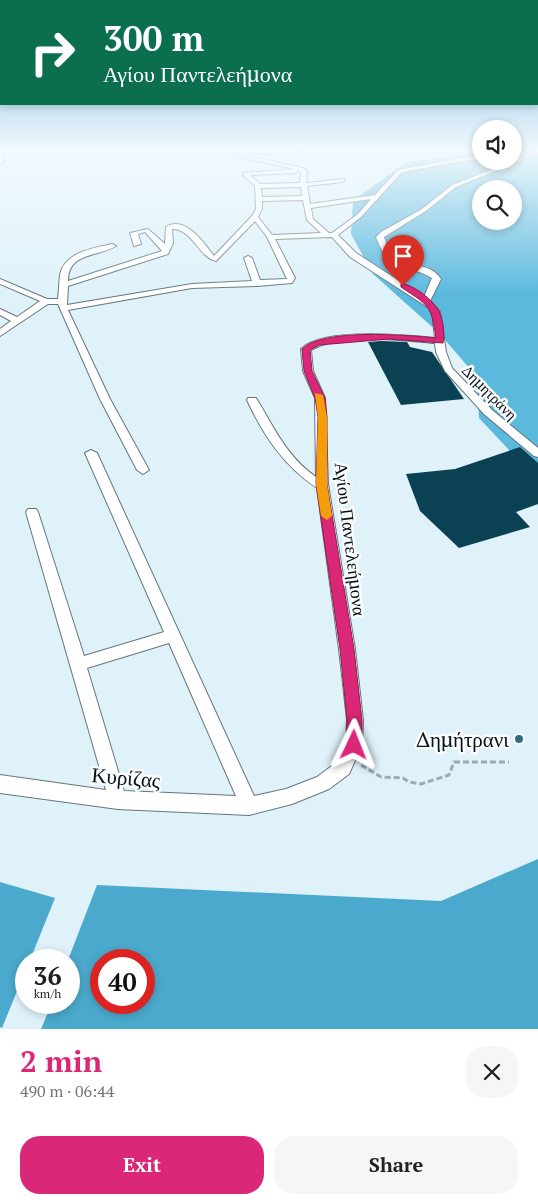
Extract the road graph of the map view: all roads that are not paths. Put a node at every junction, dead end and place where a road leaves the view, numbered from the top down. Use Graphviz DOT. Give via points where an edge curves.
graph roads {
  1 [pos="306,198"];
  2 [pos="367,198"];
  3 [pos="374,198"];
  4 [pos="439,198"];
  5 [pos="259,199"];
  6 [pos="308,206"];
  7 [pos="255,217"];
  8 [pos="331,235"];
  9 [pos="270,237"];
  10 [pos="137,244"];
  11 [pos="112,246"];
  12 [pos="167,250"];
  13 [pos="248,258"];
  14 [pos="0,281"];
  15 [pos="257,284"];
  16 [pos="64,285"];
  17 [pos="46,301"];
  18 [pos="426,301"];
  19 [pos="63,305"];
  20 [pos="0,312"];
  21 [pos="17,321"];
  22 [pos="0,334"];
  23 [pos="440,341"];
  24 [pos="252,400"];
  25 [pos="91,454"];
  26 [pos="538,454"];
  27 [pos="143,470"];
  28 [pos="322,486"];
  29 [pos="32,512"];
  30 [pos="172,636"];
  31 [pos="78,664"];
  32 [pos="0,784"];
  33 [pos="118,800"];
  34 [pos="249,806"];
  1 -- 5 [label="street"];
  1 -- 6 [label="street"];
  2 -- 6 [label="street"];
  3 -- 8 [label="street" via="360,215"];
  4 -- 18 [label="street" via="380,237 394,261 435,276 437,279"];
  5 -- 7 [label="street"];
  6 -- 8 [label="street" via="312,224"];
  7 -- 9 [label="street"];
  7 -- 12 [label="street" via="218,258 212,258 195,237 175,226 169,227"];
  8 -- 9 [label="street"];
  8 -- 18 [label="street" via="357,259"];
  9 -- 15 [label="street" via="291,278 284,282"];
  10 -- 12 [label="street" via="134,232 146,230"];
  11 -- 16 [label="street" via="71,261 65,268"];
  12 -- 16 [label="street"];
  13 -- 15 [label="street"];
  14 -- 17 [label="street"];
  15 -- 19 [label="street" via="192,286"];
  16 -- 19 [label="street"];
  17 -- 19 [label="street"];
  17 -- 21 [label="street"];
  18 -- 23 [label="street, Δημητράνη" via="436,312"];
  19 -- 27 [label="street" via="105,399"];
  20 -- 21 [label="street"];
  21 -- 22 [label="street"];
  23 -- 26 [label="street, Δημητράνη" via="444,361 454,377 502,425"];
  23 -- 28 [label="street, Αγίου Παντελεήμονα" via="389,336 317,342 306,349 308,371 320,398"];
  24 -- 28 [label="street" via="263,424 288,461"];
  25 -- 30 [label="street"];
  28 -- 34 [label="street, Αγίου Παντελεήμονα" via="347,649 355,720 354,745 343,768 323,783 286,798"];
  29 -- 31 [label="street"];
  30 -- 31 [label="street"];
  30 -- 34 [label="street"];
  31 -- 33 [label="street"];
  32 -- 33 [label="street, Κυρίζας"];
  33 -- 34 [label="street, Κυρίζας"];
}
